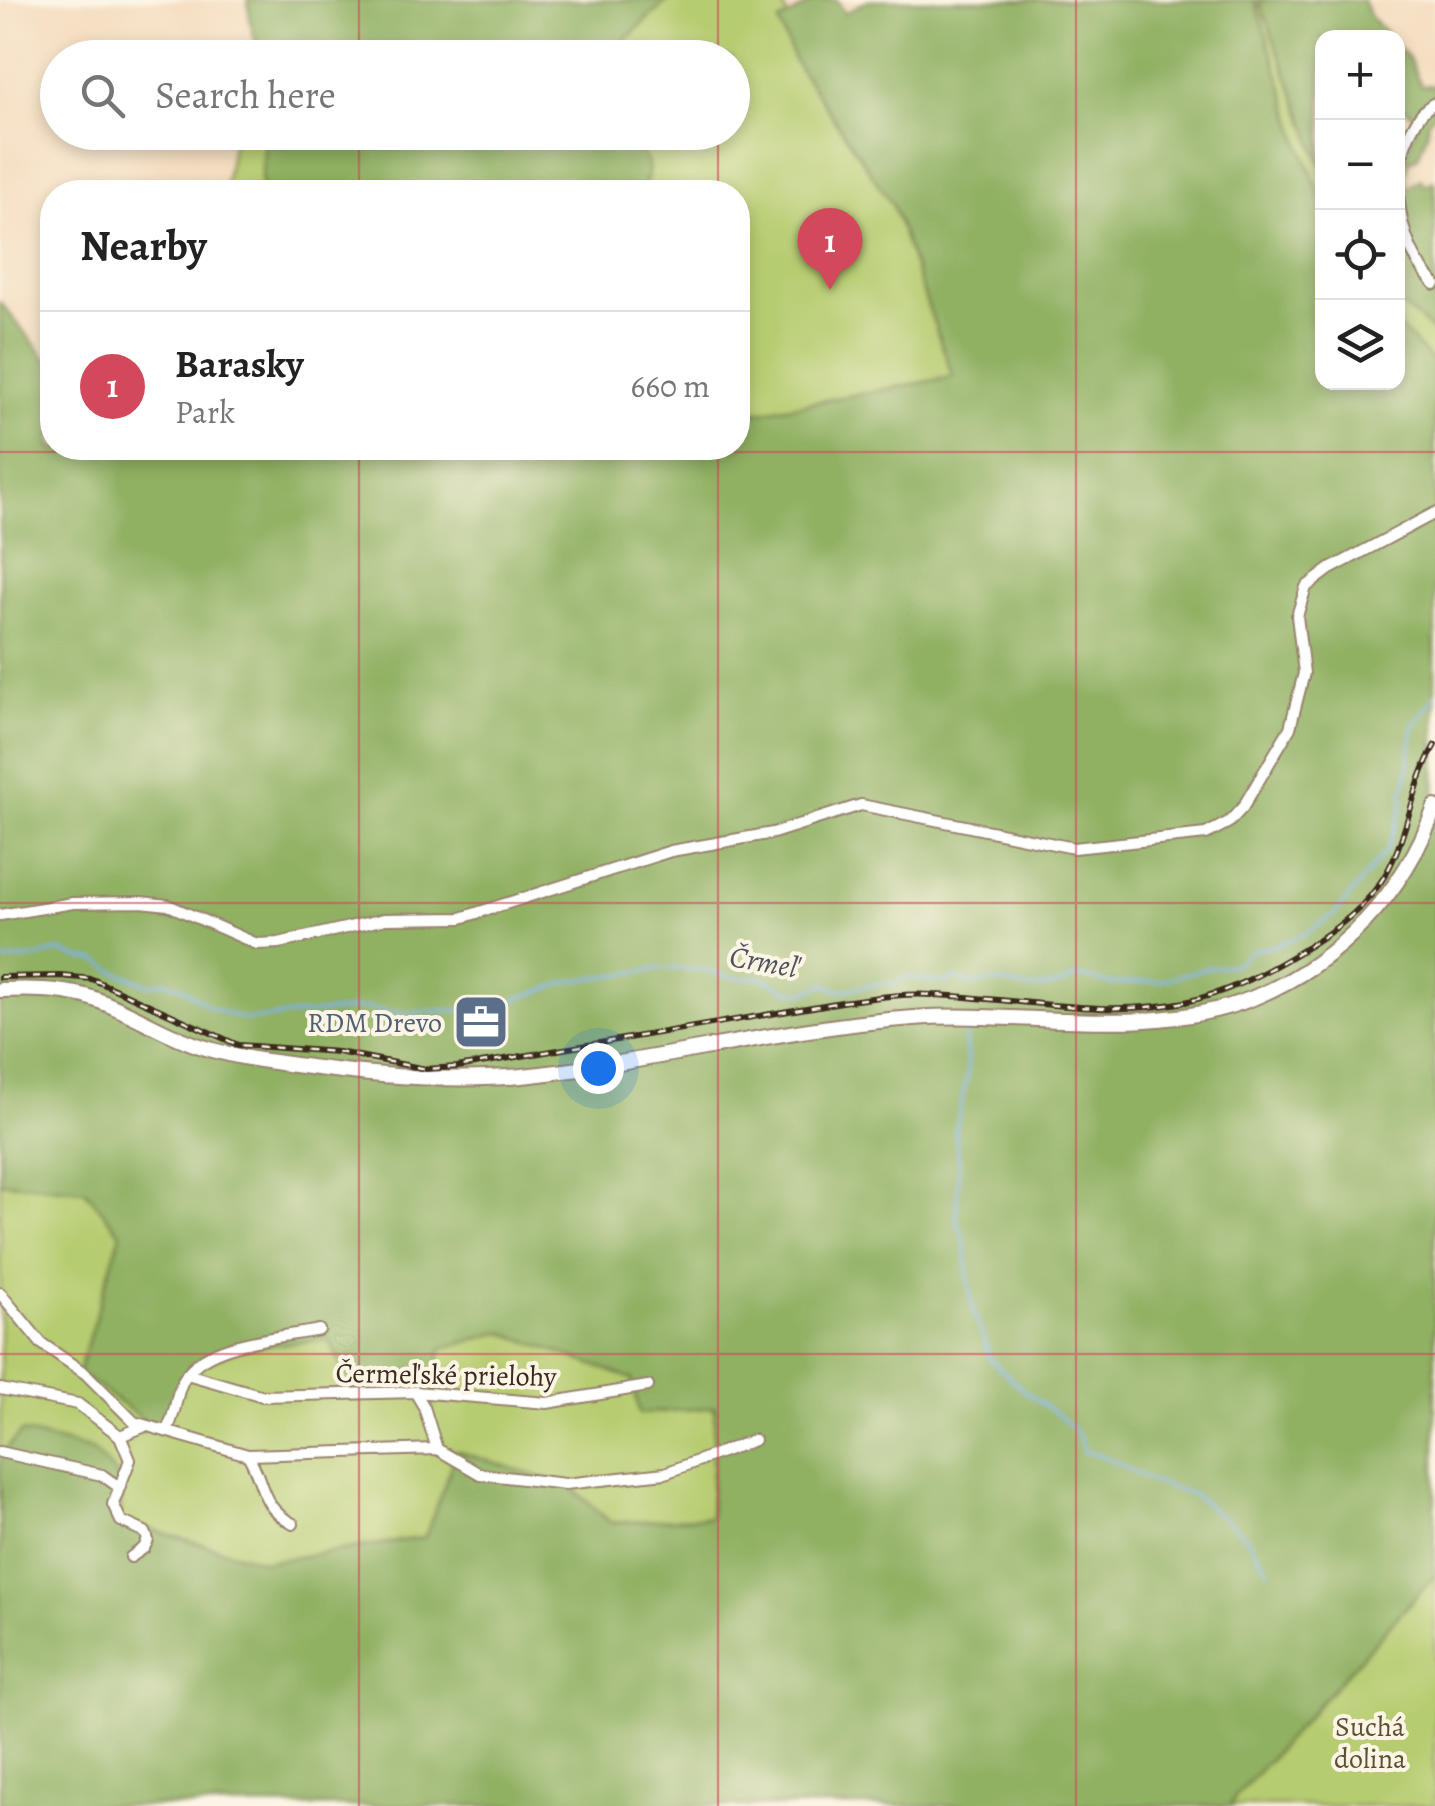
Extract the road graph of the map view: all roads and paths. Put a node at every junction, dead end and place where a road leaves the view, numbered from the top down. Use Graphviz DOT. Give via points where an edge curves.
graph roads {
  1 [pos="1435,103"];
  2 [pos="1435,284"];
  3 [pos="1435,512"];
  4 [pos="1435,808"];
  5 [pos="0,915"];
  6 [pos="0,990"];
  7 [pos="0,1293"];
  8 [pos="319,1330"];
  9 [pos="187,1374"];
  10 [pos="648,1386"];
  11 [pos="0,1389"];
  12 [pos="414,1392"];
  13 [pos="143,1427"];
  14 [pos="166,1431"];
  15 [pos="120,1436"];
  16 [pos="754,1440"];
  17 [pos="437,1450"];
  18 [pos="0,1452"];
  19 [pos="248,1454"];
  20 [pos="119,1487"];
  21 [pos="293,1524"];
  22 [pos="131,1557"];
  1 -- 2 [label="street" via="1410,136 1398,183 1410,245"];
  3 -- 5 [label="street" via="1306,587 1297,616 1304,673 1290,728 1236,815 1206,834 1074,848 862,805 774,833 671,851 462,918 384,919 279,943 247,941 168,905 73,903"];
  4 -- 6 [label="main road" via="1393,888 1339,947 1251,999 1168,1018 910,1018 552,1072 453,1078 237,1056 90,998"];
  7 -- 13 [label="street" via="40,1343 86,1374"];
  8 -- 9 [label="street" via="224,1349 196,1361"];
  9 -- 12 [label="street, Čermeľské prielohy" via="263,1396"];
  9 -- 14 [label="street"];
  10 -- 12 [label="street, Čermeľské prielohy" via="547,1402"];
  11 -- 15 [label="street" via="78,1404"];
  12 -- 17 [label="street"];
  13 -- 14 [label="street"];
  13 -- 15 [label="street"];
  14 -- 19 [label="street"];
  15 -- 20 [label="street" via="130,1460"];
  16 -- 17 [label="street" via="665,1473 565,1484 480,1474"];
  17 -- 19 [label="street"];
  18 -- 20 [label="street" via="102,1475"];
  19 -- 21 [label="street" via="268,1505"];
  20 -- 22 [label="street" via="113,1504 120,1521 148,1540"];
}
